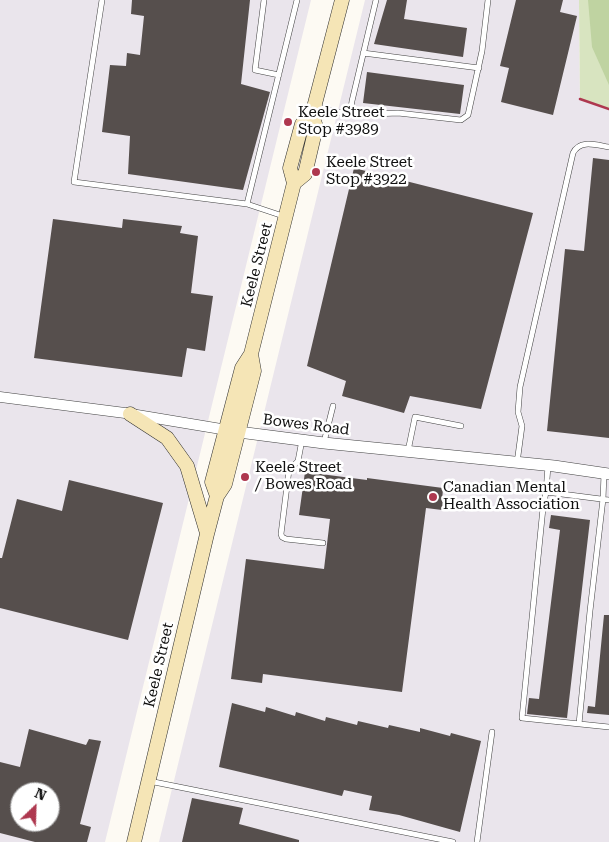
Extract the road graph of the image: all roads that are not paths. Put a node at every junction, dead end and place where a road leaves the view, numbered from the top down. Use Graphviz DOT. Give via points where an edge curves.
graph roads {
  1 [pos="102,0"];
  2 [pos="264,0"];
  3 [pos="297,0"];
  4 [pos="376,0"];
  5 [pos="488,0"];
  6 [pos="339,1"];
  7 [pos="363,53"];
  8 [pos="479,68"];
  9 [pos="279,75"];
  10 [pos="313,111"];
  11 [pos="350,114"];
  12 [pos="609,147"];
  13 [pos="247,204"];
  14 [pos="286,217"];
  15 [pos="0,397"];
  16 [pos="332,406"];
  17 [pos="130,414"];
  18 [pos="461,426"];
  19 [pos="233,431"];
  20 [pos="302,440"];
  21 [pos="324,443"];
  22 [pos="408,452"];
  23 [pos="517,463"];
  24 [pos="548,466"];
  25 [pos="607,474"];
  26 [pos="546,492"];
  27 [pos="606,499"];
  28 [pos="207,534"];
  29 [pos="324,543"];
  30 [pos="579,724"];
  31 [pos="609,727"];
  32 [pos="492,732"];
  33 [pos="149,781"];
  34 [pos="134,842"];
  35 [pos="453,842"];
  36 [pos="477,842"];
  1 -- 13 [label="lane" via="74,182"];
  2 -- 9 [label="lane" via="255,70"];
  3 -- 9 [label="lane"];
  4 -- 7 [label="lane"];
  5 -- 8 [label="lane"];
  6 -- 10 [label="main road, Keele Street"];
  7 -- 8 [label="lane"];
  7 -- 11 [label="lane"];
  8 -- 11 [label="lane" via="468,115 461,120 398,113"];
  9 -- 13 [label="lane"];
  10 -- 11 [label="lane"];
  10 -- 14 [label="main road, Keele Street" via="316,127 305,174 294,183"];
  12 -- 23 [label="lane" via="585,143 572,153 520,387 518,412 522,426"];
  13 -- 14 [label="lane"];
  14 -- 19 [label="main road, Keele Street" via="251,354 242,368"];
  15 -- 17 [label="street, Bowes Road"];
  16 -- 21 [label="lane"];
  17 -- 19 [label="street, Bowes Road"];
  17 -- 28 [label="main road" via="167,438 187,466"];
  18 -- 22 [label="lane" via="415,416"];
  19 -- 20 [label="street, Bowes Road"];
  19 -- 28 [label="main road, Keele Street" via="212,482 217,496"];
  20 -- 21 [label="street, Bowes Road"];
  20 -- 29 [label="lane" via="298,462 289,470 281,534 286,539"];
  21 -- 22 [label="street, Bowes Road"];
  22 -- 23 [label="street, Bowes Road"];
  23 -- 24 [label="street, Bowes Road"];
  24 -- 25 [label="street, Bowes Road"];
  24 -- 26 [label="lane"];
  25 -- 27 [label="lane"];
  26 -- 27 [label="lane"];
  26 -- 30 [label="lane" via="522,718"];
  27 -- 30 [label="lane" via="590,611"];
  28 -- 33 [label="main road, Keele Street"];
  30 -- 31 [label="lane"];
  32 -- 36 [label="lane"];
  33 -- 34 [label="main road, Keele Street"];
  33 -- 35 [label="lane"];
}
